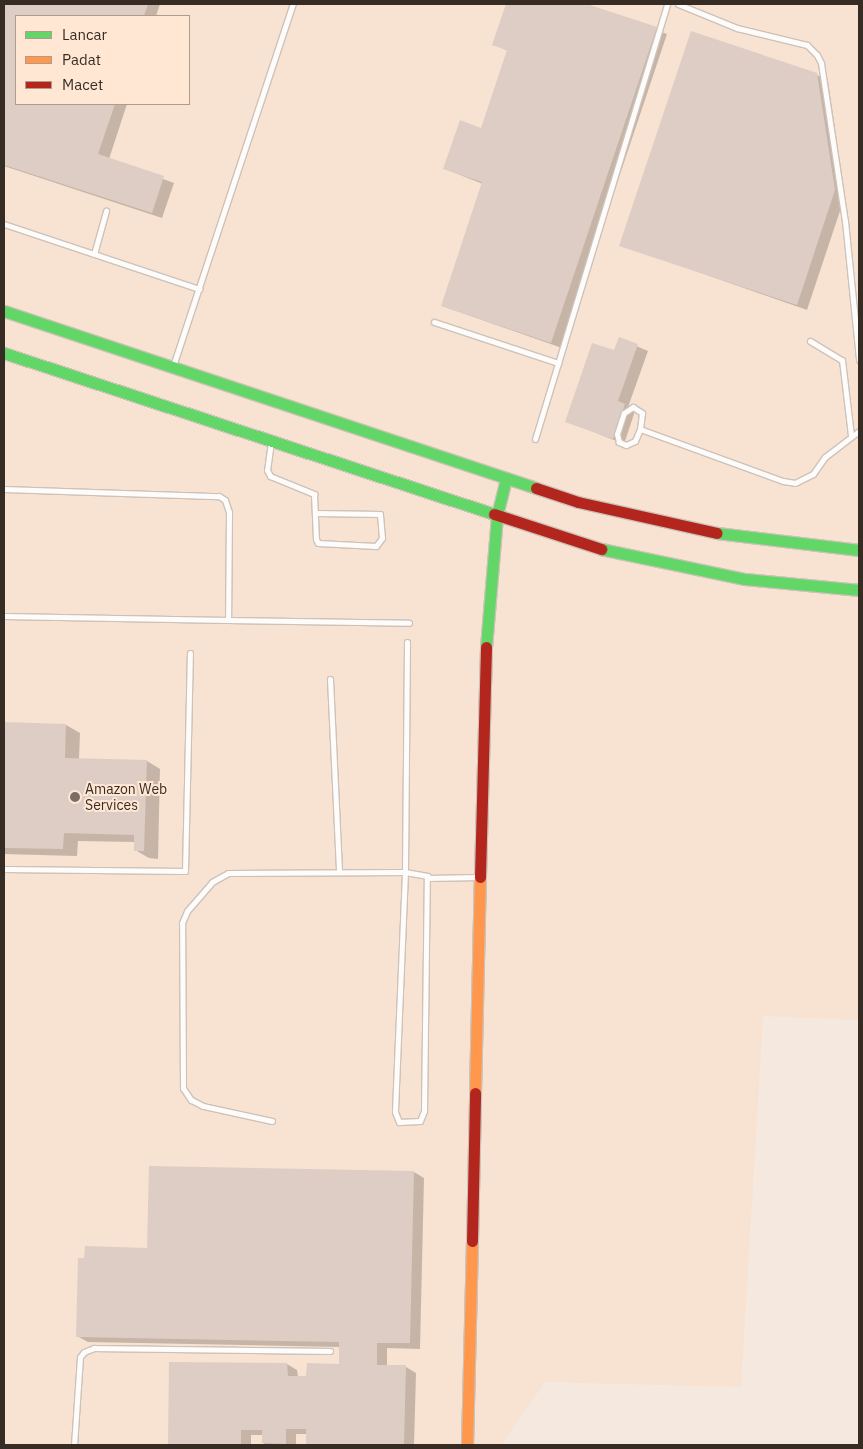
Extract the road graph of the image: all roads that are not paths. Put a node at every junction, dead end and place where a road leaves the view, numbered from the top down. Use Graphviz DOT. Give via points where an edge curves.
graph roads {
  1 [pos="292,4"];
  2 [pos="667,4"];
  3 [pos="678,4"];
  4 [pos="106,211"];
  5 [pos="4,224"];
  6 [pos="94,254"];
  7 [pos="199,289"];
  8 [pos="4,311"];
  9 [pos="434,322"];
  10 [pos="810,341"];
  11 [pos="4,353"];
  12 [pos="859,360"];
  13 [pos="558,363"];
  14 [pos="173,367"];
  15 [pos="640,429"];
  16 [pos="859,431"];
  17 [pos="851,436"];
  18 [pos="535,439"];
  19 [pos="271,441"];
  20 [pos="506,479"];
  21 [pos="4,490"];
  22 [pos="316,513"];
  23 [pos="497,515"];
  24 [pos="859,550"];
  25 [pos="859,590"];
  26 [pos="4,616"];
  27 [pos="228,620"];
  28 [pos="409,623"];
  29 [pos="407,642"];
  30 [pos="190,653"];
  31 [pos="330,679"];
  32 [pos="4,869"];
  33 [pos="339,872"];
  34 [pos="405,872"];
  35 [pos="428,876"];
  36 [pos="480,877"];
  37 [pos="272,1121"];
  38 [pos="330,1351"];
  39 [pos="74,1445"];
  40 [pos="467,1445"];
  1 -- 7 [label="lane"];
  2 -- 13 [label="lane"];
  3 -- 12 [label="lane" via="737,28 807,45 817,55 821,63 845,221"];
  4 -- 6 [label="lane"];
  5 -- 6 [label="lane"];
  6 -- 7 [label="lane"];
  7 -- 14 [label="lane"];
  8 -- 14 [label="street"];
  9 -- 13 [label="lane"];
  10 -- 17 [label="lane" via="842,360"];
  11 -- 19 [label="street"];
  13 -- 18 [label="lane"];
  14 -- 20 [label="street"];
  15 -- 15 [label="lane" via="631,444 626,445 617,439 624,413 630,406 642,413"];
  15 -- 17 [label="lane" via="783,481 795,482 813,474 825,457"];
  16 -- 17 [label="lane"];
  19 -- 22 [label="lane" via="268,473 277,480 311,490 316,499"];
  19 -- 23 [label="street"];
  20 -- 23 [label="street"];
  20 -- 24 [label="street" via="578,502 674,525 789,544"];
  21 -- 27 [label="lane" via="218,496 225,500 230,512"];
  22 -- 22 [label="lane" via="318,543 376,546 382,538 380,514"];
  23 -- 25 [label="street" via="612,553 655,563 745,579"];
  23 -- 36 [label="street" via="486,635"];
  26 -- 27 [label="lane"];
  27 -- 28 [label="lane"];
  29 -- 34 [label="lane"];
  30 -- 32 [label="lane" via="185,871"];
  31 -- 33 [label="lane"];
  33 -- 34 [label="lane"];
  33 -- 37 [label="lane" via="228,873 212,882 195,900 182,923 183,1088 191,1100 203,1106"];
  34 -- 35 [label="lane"];
  34 -- 35 [label="lane" via="395,1112 398,1122 420,1121 424,1111"];
  35 -- 36 [label="lane"];
  36 -- 40 [label="street"];
  38 -- 39 [label="lane" via="94,1348 80,1357"];
}
